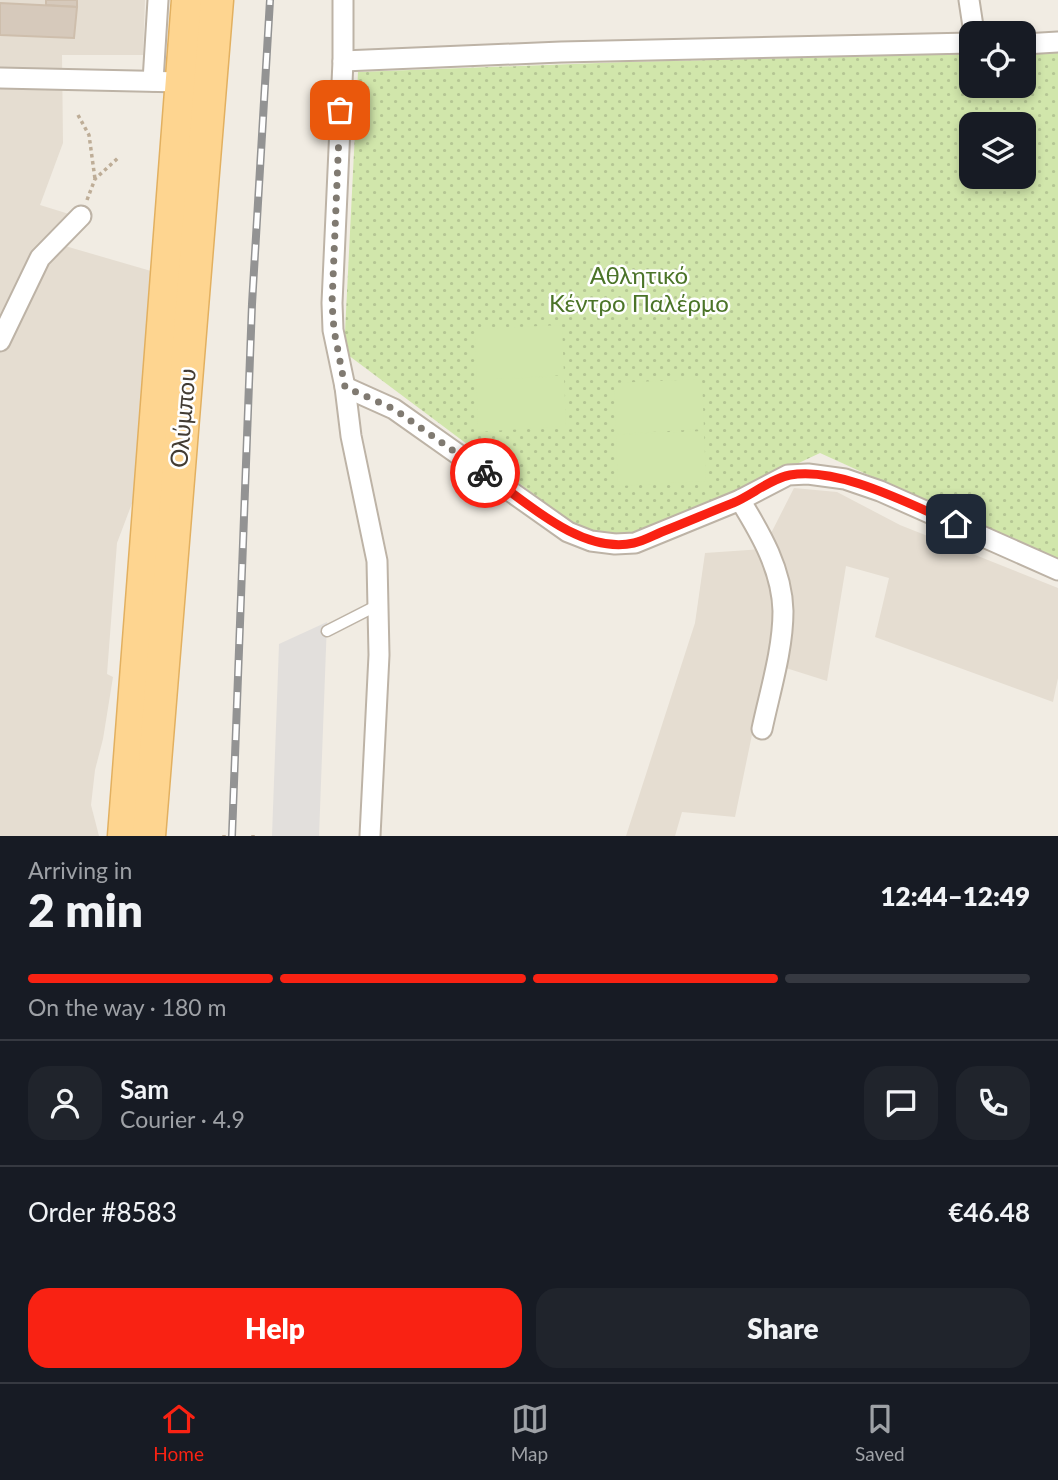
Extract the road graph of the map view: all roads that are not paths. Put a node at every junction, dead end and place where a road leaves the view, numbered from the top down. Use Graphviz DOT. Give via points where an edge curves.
graph roads {
  1 [pos="158,0"];
  2 [pos="188,0"];
  3 [pos="217,0"];
  4 [pos="342,0"];
  5 [pos="969,0"];
  6 [pos="972,21"];
  7 [pos="1058,42"];
  8 [pos="959,43"];
  9 [pos="1036,43"];
  10 [pos="343,61"];
  11 [pos="0,78"];
  12 [pos="167,82"];
  13 [pos="81,216"];
  14 [pos="0,341"];
  15 [pos="345,387"];
  16 [pos="740,500"];
  17 [pos="1058,569"];
  18 [pos="378,605"];
  19 [pos="327,631"];
  20 [pos="762,729"];
  21 [pos="124,836"];
  22 [pos="149,836"];
  23 [pos="370,836"];
  1 -- 12 [label="street"];
  2 -- 12 [label="main road, Ολύμπου"];
  3 -- 22 [label="main road, Ολύμπου"];
  4 -- 10 [label="street"];
  5 -- 6 [label="street"];
  7 -- 9 [label="street"];
  8 -- 10 [label="street"];
  10 -- 15 [label="street" via="332,303"];
  11 -- 12 [label="street"];
  12 -- 21 [label="main road, Ολύμπου"];
  13 -- 14 [label="street" via="40,258"];
  15 -- 16 [label="street" via="394,409 568,532 591,541 635,543"];
  15 -- 18 [label="street" via="377,561"];
  16 -- 17 [label="street" via="788,475 845,480"];
  16 -- 20 [label="street" via="771,556 783,610"];
  18 -- 19 [label="lane"];
  18 -- 23 [label="street"];
}
